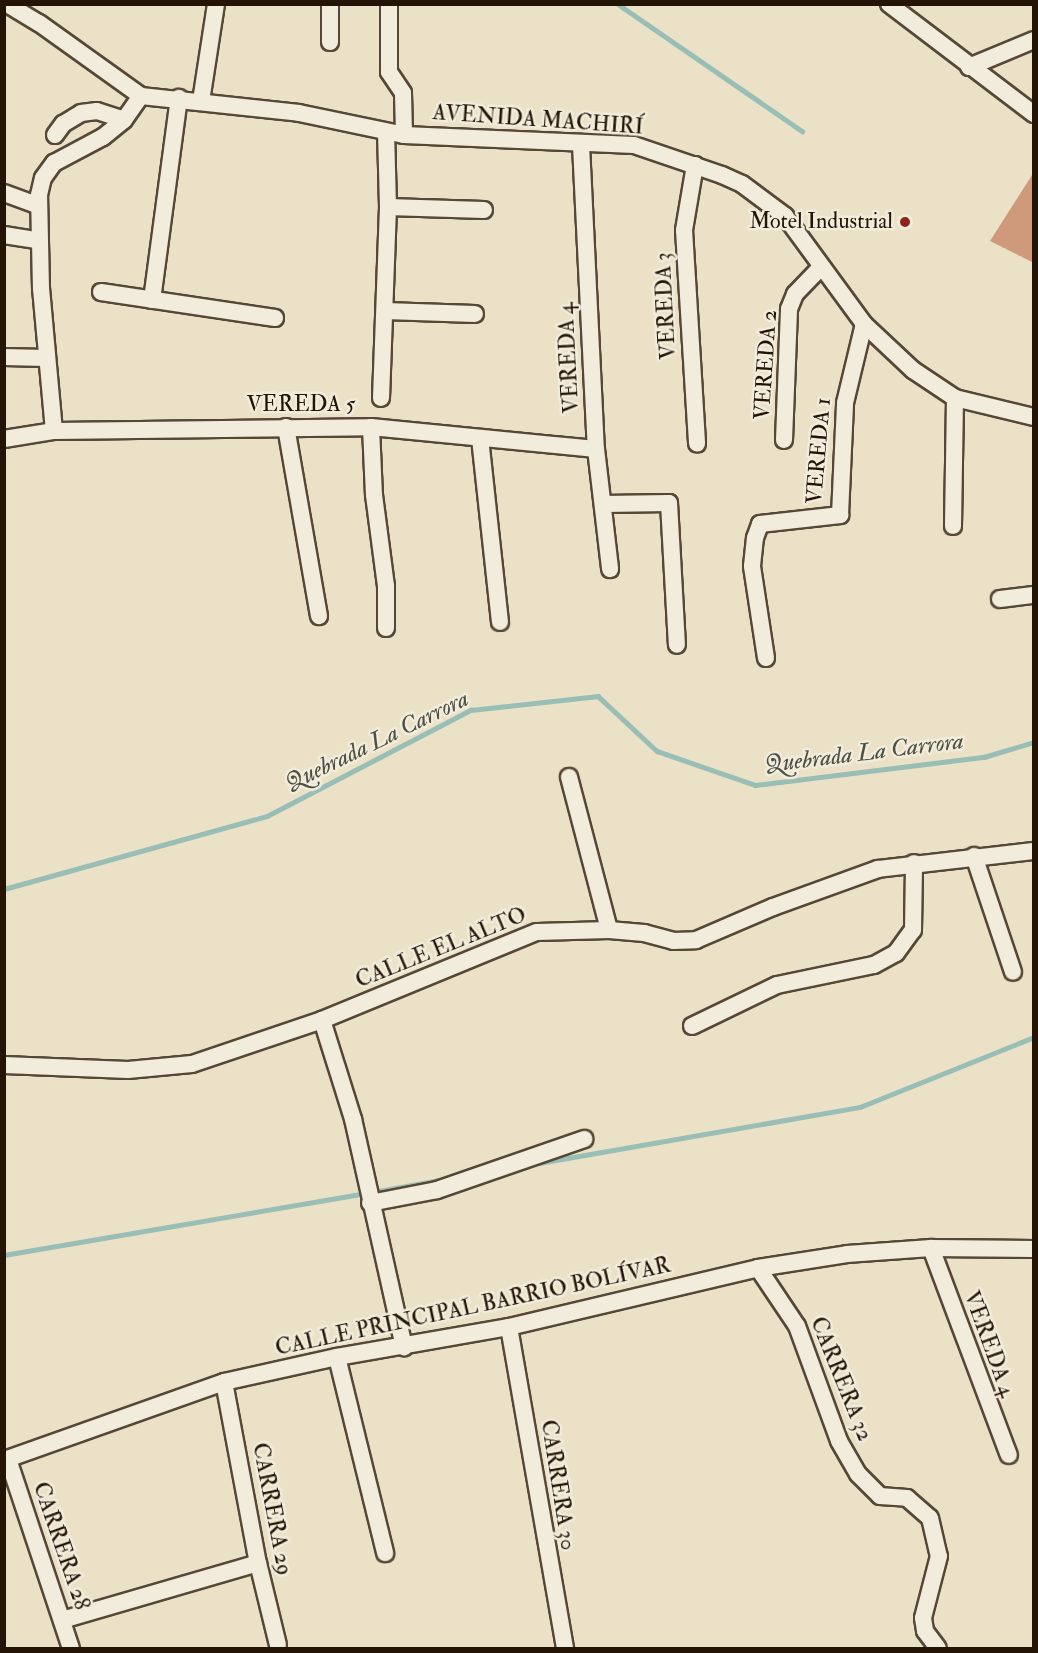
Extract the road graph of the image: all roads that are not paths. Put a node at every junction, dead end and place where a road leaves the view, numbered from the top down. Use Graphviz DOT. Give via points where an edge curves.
graph roads {
  1 [pos="7,4"];
  2 [pos="216,4"];
  3 [pos="330,4"];
  4 [pos="389,4"];
  5 [pos="889,4"];
  6 [pos="1034,40"];
  7 [pos="330,42"];
  8 [pos="969,67"];
  9 [pos="141,96"];
  10 [pos="180,98"];
  11 [pos="201,101"];
  12 [pos="1034,114"];
  13 [pos="124,120"];
  14 [pos="386,133"];
  15 [pos="55,135"];
  16 [pos="404,135"];
  17 [pos="580,145"];
  18 [pos="695,165"];
  19 [pos="4,193"];
  20 [pos="39,206"];
  21 [pos="388,207"];
  22 [pos="484,210"];
  23 [pos="4,235"];
  24 [pos="40,241"];
  25 [pos="820,268"];
  26 [pos="101,292"];
  27 [pos="152,300"];
  28 [pos="385,311"];
  29 [pos="475,314"];
  30 [pos="275,318"];
  31 [pos="864,324"];
  32 [pos="4,357"];
  33 [pos="46,358"];
  34 [pos="381,398"];
  35 [pos="955,398"];
  36 [pos="1034,417"];
  37 [pos="286,427"];
  38 [pos="371,427"];
  39 [pos="54,431"];
  40 [pos="480,438"];
  41 [pos="4,439"];
  42 [pos="784,440"];
  43 [pos="697,444"];
  44 [pos="596,449"];
  45 [pos="604,504"];
  46 [pos="953,526"];
  47 [pos="610,569"];
  48 [pos="1034,596"];
  49 [pos="1000,599"];
  50 [pos="319,616"];
  51 [pos="501,622"];
  52 [pos="386,628"];
  53 [pos="677,645"];
  54 [pos="766,658"];
  55 [pos="569,777"];
  56 [pos="1034,851"];
  57 [pos="974,856"];
  58 [pos="914,863"];
  59 [pos="609,930"];
  60 [pos="1013,972"];
  61 [pos="322,1020"];
  62 [pos="692,1026"];
  63 [pos="4,1065"];
  64 [pos="584,1139"];
  65 [pos="370,1203"];
  66 [pos="931,1248"];
  67 [pos="1034,1249"];
  68 [pos="758,1268"];
  69 [pos="509,1327"];
  70 [pos="404,1347"];
  71 [pos="337,1357"];
  72 [pos="224,1382"];
  73 [pos="1009,1455"];
  74 [pos="6,1459"];
  75 [pos="385,1553"];
  76 [pos="258,1563"];
  77 [pos="62,1620"];
  78 [pos="278,1645"];
  79 [pos="71,1648"];
  80 [pos="566,1648"];
  81 [pos="938,1648"];
  1 -- 9 [label="street" via="39,22"];
  2 -- 11 [label="street"];
  3 -- 7 [label="street"];
  4 -- 16 [label="street" via="389,72 403,93"];
  5 -- 8 [label="street"];
  6 -- 8 [label="street"];
  8 -- 12 [label="street"];
  9 -- 10 [label="street, AVENIDA MACHIRÍ"];
  9 -- 13 [label="street"];
  10 -- 11 [label="street, AVENIDA MACHIRÍ"];
  10 -- 27 [label="street"];
  11 -- 14 [label="street, AVENIDA MACHIRÍ" via="340,120"];
  13 -- 15 [label="street" via="97,111 81,113 63,124"];
  13 -- 20 [label="street" via="103,137 54,163 43,178"];
  14 -- 16 [label="street, AVENIDA MACHIRÍ"];
  14 -- 21 [label="street"];
  16 -- 17 [label="street, AVENIDA MACHIRÍ" via="513,137"];
  17 -- 18 [label="street, AVENIDA MACHIRÍ" via="634,145"];
  17 -- 44 [label="street, VEREDA 4"];
  18 -- 25 [label="street, AVENIDA MACHIRÍ" via="742,184 778,210"];
  18 -- 43 [label="street, VEREDA 3" via="684,231"];
  19 -- 20 [label="street"];
  20 -- 24 [label="street"];
  21 -- 22 [label="street"];
  21 -- 28 [label="street"];
  23 -- 24 [label="street"];
  24 -- 33 [label="street"];
  25 -- 31 [label="street, AVENIDA MACHIRÍ"];
  25 -- 42 [label="street, VEREDA 2" via="795,294 789,309"];
  26 -- 27 [label="street"];
  27 -- 30 [label="street"];
  28 -- 29 [label="street"];
  28 -- 34 [label="street"];
  31 -- 35 [label="street, AVENIDA MACHIRÍ" via="913,370"];
  31 -- 54 [label="street, VEREDA 1" via="844,403 840,515 760,524 754,538 752,566"];
  32 -- 33 [label="street"];
  33 -- 39 [label="street"];
  35 -- 36 [label="street, AVENIDA MACHIRÍ"];
  35 -- 46 [label="street"];
  37 -- 38 [label="street, VEREDA 5"];
  37 -- 39 [label="street, VEREDA 5"];
  37 -- 50 [label="street"];
  38 -- 40 [label="street, VEREDA 5" via="426,429"];
  38 -- 52 [label="street" via="374,495 386,586"];
  39 -- 41 [label="street, VEREDA 5"];
  40 -- 44 [label="street, VEREDA 5"];
  40 -- 51 [label="street"];
  44 -- 45 [label="street, VEREDA 4"];
  45 -- 47 [label="street, VEREDA 4"];
  45 -- 53 [label="street" via="669,503"];
  48 -- 49 [label="street"];
  55 -- 59 [label="street"];
  56 -- 57 [label="street, CALLE EL ALTO"];
  57 -- 58 [label="street, CALLE EL ALTO"];
  57 -- 60 [label="street"];
  58 -- 59 [label="street, CALLE EL ALTO" via="878,869 696,940 673,941"];
  58 -- 62 [label="street" via="913,930 896,953 874,965 777,985"];
  59 -- 61 [label="street, CALLE EL ALTO" via="537,932"];
  61 -- 63 [label="street, CALLE EL ALTO" via="192,1064 128,1070"];
  61 -- 65 [label="street" via="353,1119"];
  64 -- 65 [label="street" via="437,1190"];
  65 -- 70 [label="street"];
  66 -- 67 [label="street, CALLE PRINCIPAL BARRIO BOLÍVAR"];
  66 -- 68 [label="street, CALLE PRINCIPAL BARRIO BOLÍVAR" via="847,1254"];
  66 -- 73 [label="street, VEREDA 4"];
  68 -- 69 [label="street, CALLE PRINCIPAL BARRIO BOLÍVAR"];
  68 -- 81 [label="street, CARRERA 32" via="796,1326 839,1441 853,1466 880,1496 907,1498 930,1518 939,1556 923,1618 925,1631"];
  69 -- 70 [label="street, CALLE PRINCIPAL BARRIO BOLÍVAR"];
  69 -- 80 [label="street, CARRERA 30"];
  70 -- 71 [label="street, CALLE PRINCIPAL BARRIO BOLÍVAR"];
  71 -- 72 [label="street, CALLE PRINCIPAL BARRIO BOLÍVAR"];
  71 -- 75 [label="street"];
  72 -- 74 [label="street, CALLE PRINCIPAL BARRIO BOLÍVAR"];
  72 -- 76 [label="street, CARRERA 29"];
  74 -- 77 [label="street, CARRERA 28"];
  76 -- 77 [label="street"];
  76 -- 78 [label="street, CARRERA 29"];
  77 -- 79 [label="street, CARRERA 28"];
}
